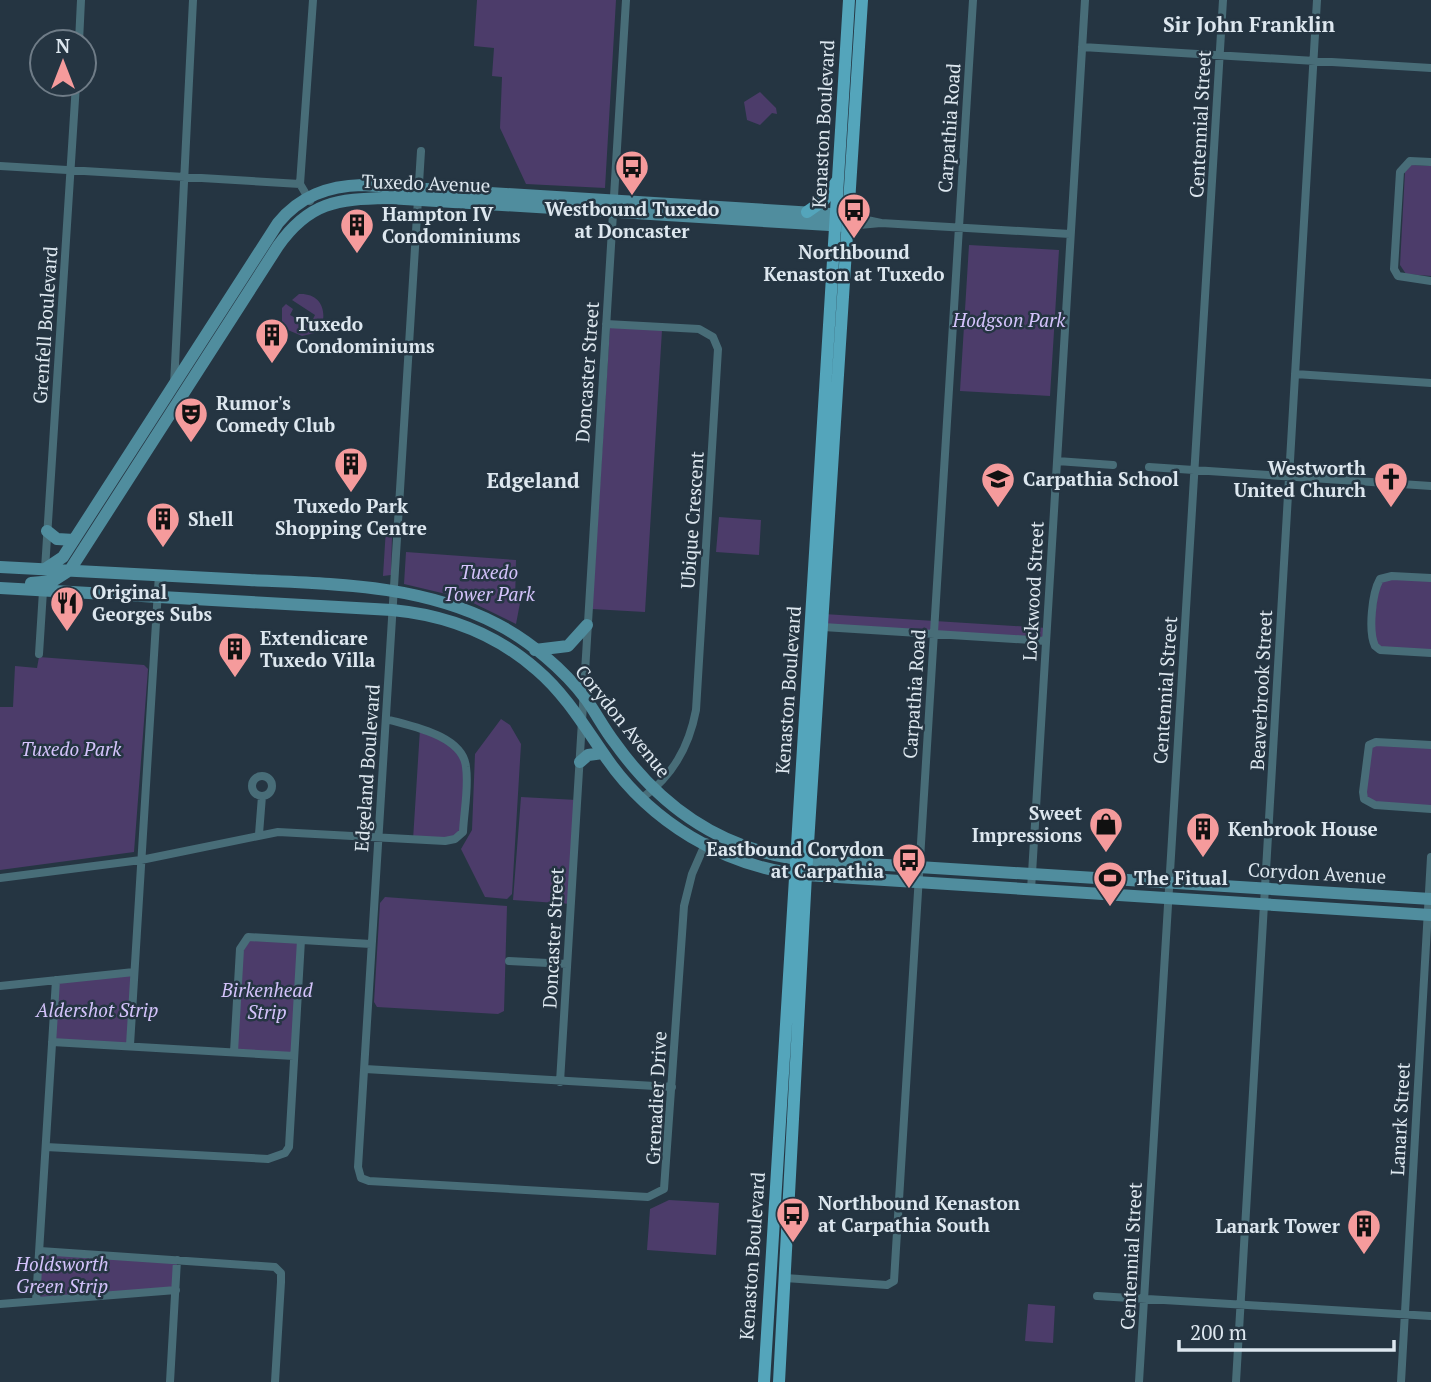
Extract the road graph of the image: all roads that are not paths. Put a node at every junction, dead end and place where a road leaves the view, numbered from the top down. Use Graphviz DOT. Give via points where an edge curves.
graph roads {
  1 [pos="81,0"];
  2 [pos="193,0"];
  3 [pos="313,0"];
  4 [pos="626,0"];
  5 [pos="849,0"];
  6 [pos="862,0"];
  7 [pos="973,0"];
  8 [pos="1084,0"];
  9 [pos="1223,0"];
  10 [pos="1317,0"];
  11 [pos="80,28"];
  12 [pos="1082,47"];
  13 [pos="1220,55"];
  14 [pos="1314,61"];
  15 [pos="1431,68"];
  16 [pos="75,98"];
  17 [pos="421,151"];
  18 [pos="1431,162"];
  19 [pos="0,166"];
  20 [pos="71,170"];
  21 [pos="183,177"];
  22 [pos="838,178"];
  23 [pos="300,184"];
  24 [pos="418,194"];
  25 [pos="308,197"];
  26 [pos="613,206"];
  27 [pos="315,209"];
  28 [pos="807,212"];
  29 [pos="842,220"];
  30 [pos="958,227"];
  31 [pos="1070,234"];
  32 [pos="1431,281"];
  33 [pos="606,324"];
  34 [pos="1296,374"];
  35 [pos="1431,383"];
  36 [pos="174,385"];
  37 [pos="1057,461"];
  38 [pos="1113,466"];
  39 [pos="1149,467"];
  40 [pos="1195,471"];
  41 [pos="1290,476"];
  42 [pos="1431,485"];
  43 [pos="47,531"];
  44 [pos="74,540"];
  45 [pos="88,541"];
  46 [pos="0,567"];
  47 [pos="45,569"];
  48 [pos="70,570"];
  49 [pos="100,571"];
  50 [pos="159,574"];
  51 [pos="1431,578"];
  52 [pos="0,588"];
  53 [pos="43,591"];
  54 [pos="393,591"];
  55 [pos="157,597"];
  56 [pos="392,610"];
  57 [pos="587,625"];
  58 [pos="823,626"];
  59 [pos="933,634"];
  60 [pos="1046,640"];
  61 [pos="535,650"];
  62 [pos="1431,653"];
  63 [pos="39,654"];
  64 [pos="566,678"];
  65 [pos="555,688"];
  66 [pos="583,696"];
  67 [pos="386,719"];
  68 [pos="582,722"];
  69 [pos="609,734"];
  70 [pos="1431,745"];
  71 [pos="599,748"];
  72 [pos="580,762"];
  73 [pos="648,794"];
  74 [pos="262,796"];
  75 [pos="1431,809"];
  76 [pos="710,832"];
  77 [pos="259,834"];
  78 [pos="377,838"];
  79 [pos="704,846"];
  80 [pos="1431,857"];
  81 [pos="141,859"];
  82 [pos="802,860"];
  83 [pos="919,868"];
  84 [pos="801,874"];
  85 [pos="1032,875"];
  86 [pos="0,878"];
  87 [pos="918,882"];
  88 [pos="1169,883"];
  89 [pos="1031,890"];
  90 [pos="1265,890"];
  91 [pos="1168,898"];
  92 [pos="1430,899"];
  93 [pos="1264,904"];
  94 [pos="1429,914"];
  95 [pos="301,940"];
  96 [pos="371,944"];
  97 [pos="509,961"];
  98 [pos="567,964"];
  99 [pos="134,972"];
  100 [pos="56,979"];
  101 [pos="0,986"];
  102 [pos="52,1042"];
  103 [pos="130,1045"];
  104 [pos="234,1052"];
  105 [pos="294,1056"];
  106 [pos="365,1069"];
  107 [pos="560,1082"];
  108 [pos="672,1087"];
  109 [pos="47,1147"];
  110 [pos="361,1178"];
  111 [pos="40,1251"];
  112 [pos="177,1260"];
  113 [pos="785,1278"];
  114 [pos="176,1290"];
  115 [pos="1097,1296"];
  116 [pos="1144,1298"];
  117 [pos="37,1301"];
  118 [pos="0,1304"];
  119 [pos="1240,1305"];
  120 [pos="1405,1315"];
  121 [pos="1431,1316"];
  122 [pos="170,1382"];
  123 [pos="275,1382"];
  124 [pos="764,1382"];
  125 [pos="779,1382"];
  126 [pos="1139,1382"];
  127 [pos="1236,1382"];
  128 [pos="1401,1382"];
  1 -- 11 [label="street"];
  2 -- 21 [label="street"];
  3 -- 23 [label="street"];
  4 -- 26 [label="street, Doncaster Street"];
  5 -- 22 [label="main road, Kenaston Boulevard"];
  6 -- 29 [label="main road, Kenaston Boulevard"];
  7 -- 30 [label="street, Carpathia Road"];
  8 -- 12 [label="street, Lockwood Street"];
  9 -- 13 [label="street, Centennial Street"];
  10 -- 14 [label="street, Beaverbrook Street"];
  12 -- 13 [label="street"];
  12 -- 31 [label="street, Lockwood Street"];
  13 -- 14 [label="street"];
  13 -- 40 [label="street, Centennial Street"];
  14 -- 15 [label="street"];
  14 -- 34 [label="street, Beaverbrook Street"];
  16 -- 20 [label="street, Grenfell Boulevard"];
  17 -- 24 [label="street, Edgeland Boulevard"];
  18 -- 32 [label="street" via="1410,161 1400,172 1394,269 1405,279"];
  19 -- 20 [label="street"];
  20 -- 21 [label="street"];
  20 -- 43 [label="street, Grenfell Boulevard"];
  21 -- 23 [label="street"];
  21 -- 36 [label="street"];
  22 -- 28 [label="main road" via="824,200"];
  22 -- 29 [label="main road, Kenaston Boulevard"];
  23 -- 25 [label="street"];
  24 -- 25 [label="main road, Tuxedo Avenue" via="348,186"];
  24 -- 26 [label="main road, Tuxedo Avenue"];
  24 -- 27 [label="main road, Tuxedo Avenue" via="355,199"];
  24 -- 54 [label="street, Edgeland Boulevard"];
  25 -- 27 [label="street"];
  25 -- 36 [label="main road, Tuxedo Avenue" via="272,232"];
  26 -- 28 [label="main road, Tuxedo Avenue"];
  26 -- 29 [label="main road, Tuxedo Avenue"];
  26 -- 33 [label="street, Doncaster Street"];
  27 -- 45 [label="main road, Tuxedo Avenue" via="296,223 278,246"];
  28 -- 29 [label="main road, Tuxedo Avenue"];
  29 -- 30 [label="street, Tuxedo Avenue"];
  29 -- 58 [label="main road, Kenaston Boulevard"];
  29 -- 82 [label="main road, Kenaston Boulevard"];
  30 -- 31 [label="street, Tuxedo Avenue"];
  30 -- 59 [label="street, Carpathia Road"];
  31 -- 37 [label="street, Lockwood Street"];
  33 -- 57 [label="street, Doncaster Street"];
  33 -- 73 [label="street, Ubique Crescent" via="699,329 713,337 718,349 696,710 687,746"];
  34 -- 35 [label="street"];
  34 -- 41 [label="street, Beaverbrook Street"];
  36 -- 44 [label="main road, Tuxedo Avenue"];
  37 -- 38 [label="street"];
  37 -- 60 [label="street, Lockwood Street"];
  39 -- 40 [label="street"];
  40 -- 41 [label="street"];
  40 -- 88 [label="street, Centennial Street"];
  41 -- 42 [label="street"];
  41 -- 90 [label="street, Beaverbrook Street"];
  43 -- 44 [label="main road" via="57,540"];
  43 -- 47 [label="street, Grenfell Boulevard"];
  44 -- 47 [label="main road, Tuxedo Avenue" via="63,557"];
  45 -- 48 [label="main road, Tuxedo Avenue"];
  45 -- 49 [label="main road" via="90,558"];
  46 -- 47 [label="main road, Corydon Avenue"];
  47 -- 48 [label="main road, Corydon Avenue"];
  48 -- 49 [label="main road, Corydon Avenue"];
  48 -- 52 [label="main road" via="53,581 10,582"];
  49 -- 50 [label="main road, Corydon Avenue"];
  50 -- 54 [label="main road, Corydon Avenue"];
  50 -- 55 [label="street"];
  51 -- 62 [label="street" via="1380,579 1372,635 1380,650"];
  52 -- 53 [label="main road, Corydon Avenue"];
  53 -- 55 [label="main road, Corydon Avenue"];
  53 -- 63 [label="street"];
  54 -- 56 [label="street, Edgeland Boulevard"];
  54 -- 61 [label="main road, Corydon Avenue" via="466,609 500,625"];
  55 -- 56 [label="main road, Corydon Avenue"];
  55 -- 81 [label="street"];
  56 -- 65 [label="main road, Corydon Avenue" via="427,614 492,639"];
  56 -- 67 [label="street, Edgeland Boulevard"];
  57 -- 61 [label="main road" via="568,646"];
  57 -- 66 [label="street, Doncaster Street"];
  58 -- 59 [label="street"];
  58 -- 82 [label="main road, Kenaston Boulevard"];
  59 -- 60 [label="street"];
  59 -- 83 [label="street, Carpathia Road"];
  60 -- 85 [label="street, Lockwood Street"];
  61 -- 64 [label="main road, Corydon Avenue"];
  64 -- 65 [label="main road"];
  64 -- 66 [label="main road, Corydon Avenue"];
  65 -- 68 [label="main road, Corydon Avenue"];
  66 -- 68 [label="street, Doncaster Street"];
  66 -- 69 [label="main road, Corydon Avenue"];
  67 -- 78 [label="street, Edgeland Boulevard"];
  67 -- 78 [label="street" via="429,732 462,755 466,766 463,832 445,841"];
  68 -- 71 [label="main road, Corydon Avenue"];
  68 -- 72 [label="street, Doncaster Street"];
  69 -- 71 [label="main road"];
  69 -- 73 [label="main road, Corydon Avenue"];
  70 -- 75 [label="street" via="1369,745 1363,792 1364,800 1375,805"];
  71 -- 72 [label="main road"];
  71 -- 73 [label="main road, Corydon Avenue"];
  72 -- 98 [label="street, Doncaster Street"];
  73 -- 76 [label="main road, Corydon Avenue"];
  73 -- 79 [label="main road, Corydon Avenue" via="658,815"];
  74 -- 77 [label="street"];
  76 -- 79 [label="street, Grenadier Drive"];
  76 -- 82 [label="main road, Corydon Avenue" via="766,855"];
  77 -- 78 [label="street"];
  77 -- 81 [label="street"];
  78 -- 96 [label="street, Edgeland Boulevard"];
  79 -- 84 [label="main road, Corydon Avenue" via="766,868"];
  79 -- 108 [label="street, Grenadier Drive" via="684,906"];
  80 -- 92 [label="street, Lanark Street"];
  81 -- 86 [label="street"];
  81 -- 99 [label="street"];
  82 -- 83 [label="main road, Corydon Avenue"];
  82 -- 84 [label="main road, Kenaston Boulevard"];
  83 -- 85 [label="main road, Corydon Avenue"];
  83 -- 87 [label="street, Carpathia Road"];
  84 -- 87 [label="main road, Corydon Avenue"];
  84 -- 113 [label="main road, Kenaston Boulevard"];
  84 -- 124 [label="main road, Kenaston Boulevard"];
  85 -- 88 [label="main road, Corydon Avenue"];
  85 -- 89 [label="street, Lockwood Street"];
  87 -- 89 [label="main road, Corydon Avenue"];
  87 -- 113 [label="street, Carpathia Road" via="894,1280 887,1285"];
  88 -- 90 [label="main road, Corydon Avenue"];
  88 -- 91 [label="street, Centennial Street"];
  89 -- 91 [label="main road, Corydon Avenue"];
  90 -- 92 [label="main road, Corydon Avenue"];
  90 -- 93 [label="street, Beaverbrook Street"];
  91 -- 93 [label="main road, Corydon Avenue"];
  91 -- 116 [label="street, Centennial Street"];
  92 -- 94 [label="street, Lanark Street"];
  93 -- 94 [label="main road, Corydon Avenue"];
  93 -- 119 [label="street, Beaverbrook Street"];
  94 -- 120 [label="street, Lanark Street"];
  95 -- 96 [label="street"];
  95 -- 104 [label="street" via="256,936 243,942"];
  95 -- 105 [label="street"];
  96 -- 106 [label="street, Edgeland Boulevard"];
  97 -- 98 [label="street"];
  98 -- 107 [label="street, Doncaster Street"];
  99 -- 100 [label="street"];
  99 -- 103 [label="street"];
  100 -- 101 [label="street"];
  100 -- 102 [label="street"];
  102 -- 103 [label="street"];
  102 -- 109 [label="street"];
  103 -- 104 [label="street"];
  104 -- 105 [label="street"];
  105 -- 109 [label="street" via="289,1147 279,1158"];
  106 -- 107 [label="street"];
  106 -- 110 [label="street, Edgeland Boulevard"];
  107 -- 108 [label="street"];
  108 -- 110 [label="street, Grenadier Drive" via="667,1180 657,1195"];
  109 -- 111 [label="street"];
  111 -- 112 [label="street"];
  111 -- 117 [label="street"];
  112 -- 114 [label="street"];
  112 -- 123 [label="street" via="269,1265 279,1270"];
  113 -- 125 [label="main road, Kenaston Boulevard"];
  114 -- 117 [label="street"];
  114 -- 122 [label="street"];
  115 -- 116 [label="street"];
  116 -- 119 [label="street"];
  116 -- 126 [label="street, Centennial Street"];
  117 -- 118 [label="street"];
  119 -- 120 [label="street"];
  119 -- 127 [label="street, Beaverbrook Street"];
  120 -- 121 [label="street"];
  120 -- 128 [label="street, Lanark Street"];
}
